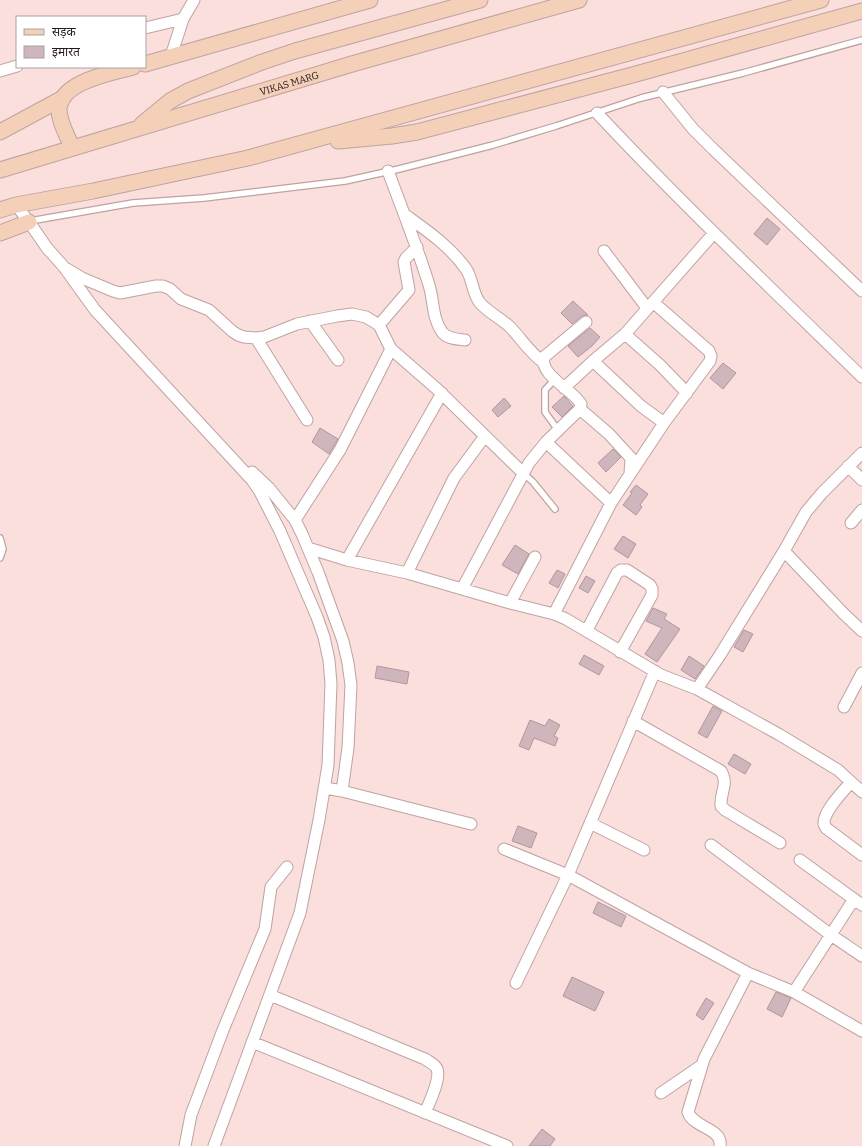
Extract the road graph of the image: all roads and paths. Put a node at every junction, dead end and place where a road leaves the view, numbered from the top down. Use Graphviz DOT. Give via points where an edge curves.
graph roads {
  1 [pos="370,0"];
  2 [pos="480,0"];
  3 [pos="579,0"];
  4 [pos="817,1"];
  5 [pos="190,2"];
  6 [pos="862,11"];
  7 [pos="184,19"];
  8 [pos="146,28"];
  9 [pos="862,40"];
  10 [pos="171,56"];
  11 [pos="146,64"];
  12 [pos="16,66"];
  13 [pos="131,68"];
  14 [pos="0,71"];
  15 [pos="663,92"];
  16 [pos="63,98"];
  17 [pos="597,113"];
  18 [pos="138,128"];
  19 [pos="0,132"];
  20 [pos="302,144"];
  21 [pos="72,147"];
  22 [pos="41,158"];
  23 [pos="0,161"];
  24 [pos="0,170"];
  25 [pos="388,172"];
  26 [pos="16,205"];
  27 [pos="0,210"];
  28 [pos="404,214"];
  29 [pos="29,222"];
  30 [pos="0,233"];
  31 [pos="714,233"];
  32 [pos="417,247"];
  33 [pos="604,251"];
  34 [pos="64,267"];
  35 [pos="862,291"];
  36 [pos="650,305"];
  37 [pos="310,321"];
  38 [pos="586,322"];
  39 [pos="379,325"];
  40 [pos="625,334"];
  41 [pos="256,338"];
  42 [pos="465,340"];
  43 [pos="391,349"];
  44 [pos="338,360"];
  45 [pos="593,361"];
  46 [pos="542,362"];
  47 [pos="862,377"];
  48 [pos="555,379"];
  49 [pos="564,388"];
  50 [pos="442,393"];
  51 [pos="687,393"];
  52 [pos="580,409"];
  53 [pos="308,420"];
  54 [pos="664,423"];
  55 [pos="558,430"];
  56 [pos="485,436"];
  57 [pos="218,442"];
  58 [pos="546,442"];
  59 [pos="862,453"];
  60 [pos="848,466"];
  61 [pos="523,473"];
  62 [pos="630,474"];
  63 [pos="862,480"];
  64 [pos="611,504"];
  65 [pos="554,509"];
  66 [pos="862,510"];
  67 [pos="295,520"];
  68 [pos="851,523"];
  69 [pos="0,538"];
  70 [pos="308,548"];
  71 [pos="784,551"];
  72 [pos="535,557"];
  73 [pos="0,558"];
  74 [pos="347,560"];
  75 [pos="407,573"];
  76 [pos="462,589"];
  77 [pos="510,603"];
  78 [pos="554,614"];
  79 [pos="587,630"];
  80 [pos="862,631"];
  81 [pos="620,652"];
  82 [pos="655,671"];
  83 [pos="862,673"];
  84 [pos="697,689"];
  85 [pos="844,707"];
  86 [pos="633,721"];
  87 [pos="851,782"];
  88 [pos="325,788"];
  89 [pos="342,791"];
  90 [pos="862,792"];
  91 [pos="590,823"];
  92 [pos="471,824"];
  93 [pos="780,843"];
  94 [pos="711,845"];
  95 [pos="504,849"];
  96 [pos="644,850"];
  97 [pos="862,855"];
  98 [pos="800,860"];
  99 [pos="287,867"];
  100 [pos="568,875"];
  101 [pos="858,902"];
  102 [pos="831,935"];
  103 [pos="862,956"];
  104 [pos="748,973"];
  105 [pos="516,983"];
  106 [pos="794,992"];
  107 [pos="270,995"];
  108 [pos="862,1031"];
  109 [pos="252,1042"];
  110 [pos="702,1065"];
  111 [pos="661,1093"];
  112 [pos="425,1113"];
  113 [pos="185,1146"];
  114 [pos="214,1146"];
  115 [pos="507,1146"];
  116 [pos="720,1146"];
  1 -- 10 [label="main road"];
  2 -- 18 [label="main road" via="262,62 170,100"];
  3 -- 18 [label="main road, VIKAS MARG"];
  4 -- 20 [label="main road"];
  5 -- 7 [label="street"];
  6 -- 20 [label="main road" via="417,132"];
  7 -- 8 [label="street"];
  7 -- 10 [label="street"];
  9 -- 15 [label="lane"];
  10 -- 11 [label="main road"];
  12 -- 14 [label="street"];
  13 -- 16 [label="main road" via="84,82 72,88"];
  15 -- 17 [label="lane"];
  15 -- 35 [label="street" via="713,150"];
  16 -- 19 [label="main road"];
  16 -- 21 [label="main road" via="59,108 61,121"];
  17 -- 25 [label="lane" via="493,145"];
  17 -- 31 [label="street"];
  18 -- 21 [label="main road, VIKAS MARG"];
  20 -- 26 [label="main road" via="248,158"];
  21 -- 22 [label="main road, VIKAS MARG"];
  22 -- 23 [label="main road"];
  22 -- 24 [label="main road, VIKAS MARG"];
  25 -- 28 [label="street"];
  25 -- 29 [label="lane" via="345,181 204,198 133,203"];
  26 -- 27 [label="main road"];
  26 -- 29 [label="street"];
  28 -- 32 [label="street"];
  28 -- 46 [label="street" via="455,255 466,268 480,302 509,326"];
  29 -- 30 [label="main road"];
  29 -- 34 [label="street"];
  31 -- 36 [label="street"];
  31 -- 47 [label="street"];
  32 -- 39 [label="street" via="404,262 409,290"];
  32 -- 42 [label="street" via="430,287 437,324 444,334"];
  33 -- 36 [label="street"];
  34 -- 41 [label="street" via="82,278 120,293 163,286 181,299 209,310 238,335"];
  34 -- 57 [label="street" via="95,310"];
  36 -- 40 [label="street"];
  36 -- 51 [label="street" via="709,351 710,361"];
  37 -- 39 [label="street" via="352,314 366,317"];
  37 -- 41 [label="street" via="264,338"];
  37 -- 44 [label="street"];
  38 -- 46 [label="street" via="544,357"];
  39 -- 43 [label="street"];
  40 -- 45 [label="street"];
  40 -- 51 [label="street"];
  41 -- 53 [label="street"];
  43 -- 50 [label="street"];
  43 -- 67 [label="street" via="340,450"];
  45 -- 49 [label="street"];
  45 -- 54 [label="street" via="641,406"];
  46 -- 48 [label="street"];
  48 -- 49 [label="street"];
  48 -- 55 [label="lane" via="545,390 545,412"];
  49 -- 52 [label="street" via="578,400 581,404"];
  50 -- 56 [label="street"];
  50 -- 74 [label="street"];
  51 -- 54 [label="street"];
  52 -- 55 [label="street"];
  52 -- 62 [label="street" via="609,434 631,458"];
  54 -- 62 [label="street"];
  55 -- 58 [label="street"];
  56 -- 61 [label="street"];
  56 -- 75 [label="street" via="454,478"];
  57 -- 67 [label="street" via="269,488"];
  57 -- 88 [label="street" via="259,490 280,531 324,637 331,684"];
  58 -- 61 [label="street"];
  58 -- 64 [label="street"];
  59 -- 60 [label="street"];
  60 -- 63 [label="street"];
  60 -- 71 [label="street" via="806,512"];
  61 -- 65 [label="lane"];
  61 -- 76 [label="street"];
  62 -- 64 [label="street"];
  64 -- 78 [label="street"];
  66 -- 68 [label="street"];
  67 -- 70 [label="street"];
  69 -- 73 [label="lane" via="3,549"];
  70 -- 74 [label="street"];
  70 -- 89 [label="street" via="343,641 348,663 348,748"];
  71 -- 80 [label="street"];
  71 -- 84 [label="street"];
  72 -- 77 [label="street"];
  74 -- 75 [label="street"];
  75 -- 76 [label="street"];
  76 -- 77 [label="street"];
  77 -- 78 [label="street"];
  78 -- 79 [label="street"];
  79 -- 81 [label="street"];
  79 -- 81 [label="street" via="617,573 621,570 627,570 650,584 652,595"];
  81 -- 82 [label="street"];
  82 -- 84 [label="street"];
  82 -- 86 [label="street"];
  83 -- 85 [label="street"];
  84 -- 87 [label="street" via="838,770"];
  86 -- 91 [label="street"];
  86 -- 93 [label="street" via="721,771 725,778 721,806"];
  87 -- 90 [label="street"];
  87 -- 97 [label="street" via="825,817 824,824"];
  88 -- 89 [label="street"];
  88 -- 107 [label="street" via="300,913"];
  89 -- 92 [label="street"];
  91 -- 96 [label="street"];
  91 -- 100 [label="street"];
  94 -- 102 [label="street"];
  95 -- 100 [label="street"];
  98 -- 101 [label="street"];
  99 -- 113 [label="street" via="271,887 265,929 222,1030 191,1115"];
  100 -- 104 [label="street"];
  100 -- 105 [label="street"];
  101 -- 102 [label="street"];
  102 -- 103 [label="street"];
  102 -- 106 [label="street"];
  104 -- 106 [label="street"];
  104 -- 110 [label="street"];
  106 -- 108 [label="street"];
  107 -- 109 [label="street"];
  107 -- 112 [label="street" via="433,1064 438,1071 438,1078"];
  109 -- 112 [label="street"];
  109 -- 114 [label="street"];
  110 -- 111 [label="street"];
  110 -- 116 [label="street" via="688,1112 692,1119 717,1134"];
  112 -- 115 [label="street"];
}
